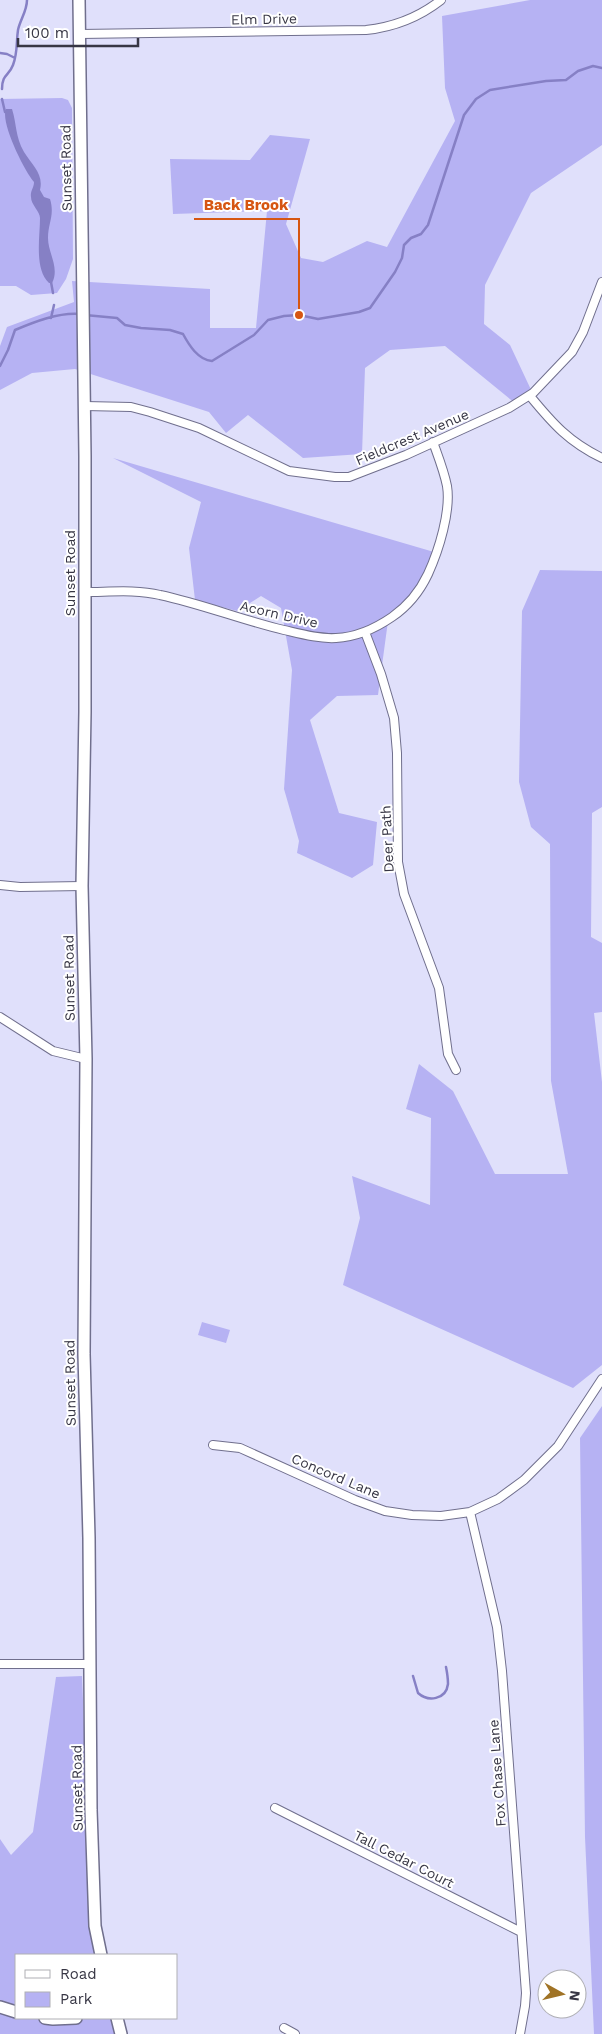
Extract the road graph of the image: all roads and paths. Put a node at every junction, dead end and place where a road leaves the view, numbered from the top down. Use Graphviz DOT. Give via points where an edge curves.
graph roads {
  1 [pos="79,0"];
  2 [pos="440,0"];
  3 [pos="80,34"];
  4 [pos="602,282"];
  5 [pos="530,396"];
  6 [pos="85,406"];
  7 [pos="433,442"];
  8 [pos="602,458"];
  9 [pos="85,592"];
  10 [pos="365,632"];
  11 [pos="0,885"];
  12 [pos="82,886"];
  13 [pos="0,1017"];
  14 [pos="86,1059"];
  15 [pos="456,1070"];
  16 [pos="602,1379"];
  17 [pos="213,1446"];
  18 [pos="470,1512"];
  19 [pos="0,1664"];
  20 [pos="90,1664"];
  21 [pos="275,1808"];
  22 [pos="521,1932"];
  23 [pos="100,1954"];
  24 [pos="0,2007"];
  25 [pos="15,2012"];
  26 [pos="117,2019"];
  27 [pos="284,2028"];
  28 [pos="121,2034"];
  29 [pos="295,2034"];
  30 [pos="520,2034"];
  1 -- 3 [label="street, Sunset Road"];
  2 -- 3 [label="street, Elm Drive" via="405,21 366,30"];
  3 -- 6 [label="street, Sunset Road"];
  4 -- 5 [label="street, Fieldcrest Avenue" via="572,352"];
  5 -- 7 [label="street, Fieldcrest Avenue"];
  5 -- 8 [label="street" via="559,430"];
  6 -- 7 [label="street, Fieldcrest Avenue" via="131,407 150,412 199,428 289,471 335,477 350,476"];
  6 -- 9 [label="street, Sunset Road"];
  7 -- 10 [label="street, Acorn Drive" via="447,484 448,508 431,568 418,593 400,612"];
  9 -- 10 [label="street, Acorn Drive" via="159,594 311,636 335,638"];
  9 -- 12 [label="street, Sunset Road"];
  10 -- 15 [label="street, Deer Path" via="394,718 398,753 398,862 404,894 439,988 448,1054"];
  11 -- 12 [label="street" via="20,888"];
  12 -- 14 [label="street, Sunset Road"];
  13 -- 14 [label="street" via="54,1051"];
  14 -- 20 [label="street, Sunset Road" via="84,1354"];
  16 -- 18 [label="street, Concord Lane" via="558,1446 524,1480 498,1499"];
  17 -- 18 [label="street, Concord Lane" via="240,1448 385,1511 441,1516"];
  18 -- 22 [label="street, Fox Chase Lane" via="497,1628"];
  19 -- 20 [label="street"];
  20 -- 23 [label="street, Sunset Road" via="95,1926"];
  21 -- 22 [label="street, Tall Cedar Court"];
  22 -- 30 [label="street, Fox Chase Lane" via="526,2006"];
  24 -- 25 [label="street"];
  26 -- 28 [label="street"];
  27 -- 29 [label="street"];
}
